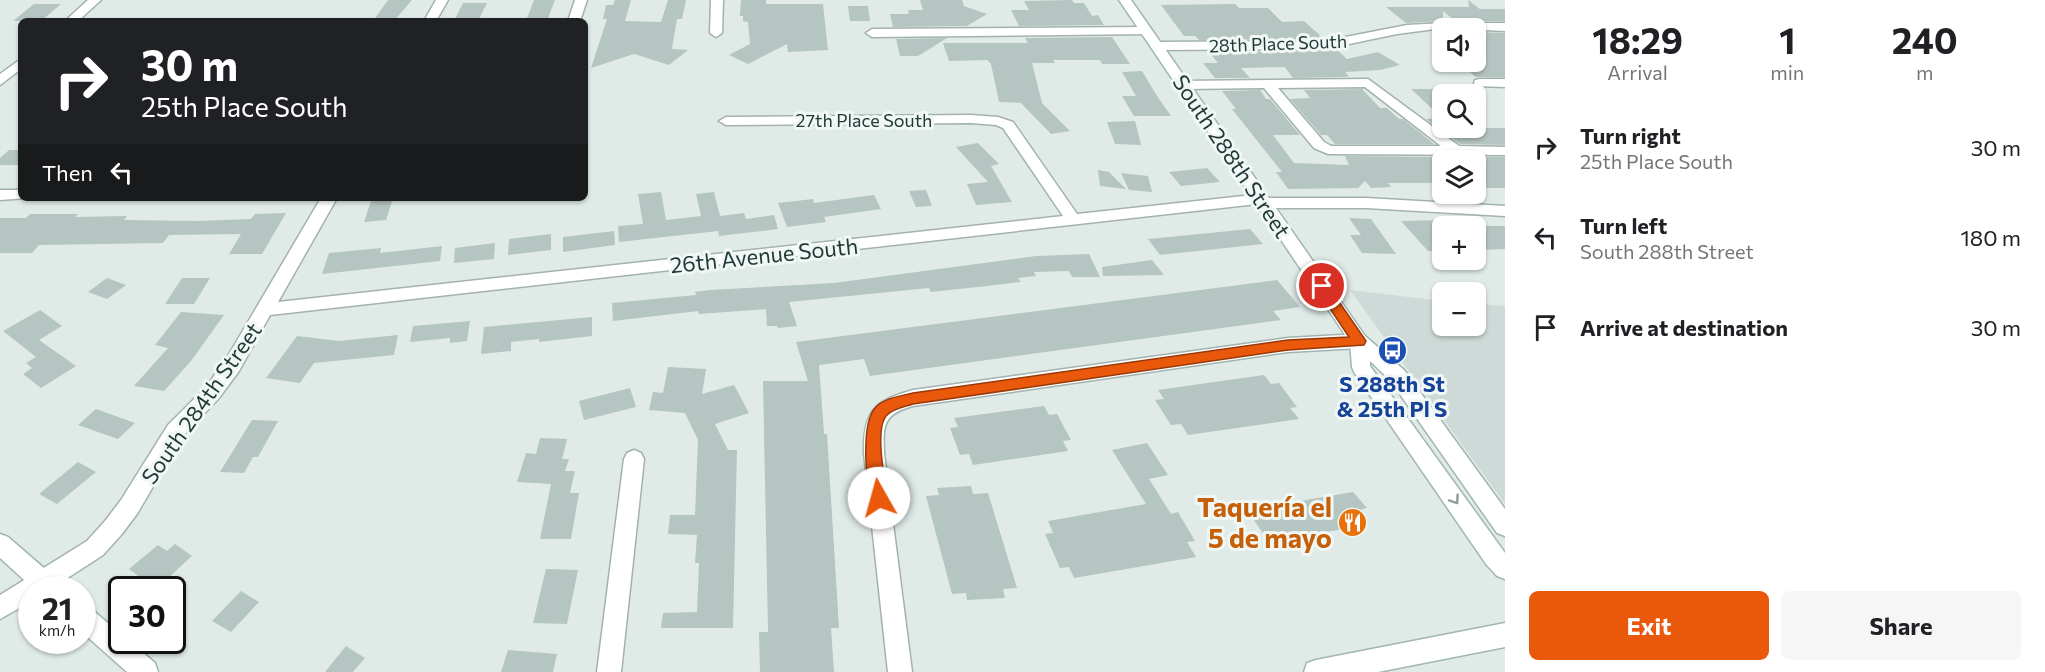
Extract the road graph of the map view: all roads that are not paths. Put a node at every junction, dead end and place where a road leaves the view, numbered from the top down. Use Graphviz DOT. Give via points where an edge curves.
graph roads {
  1 [pos="95,0"];
  2 [pos="442,0"];
  3 [pos="581,0"];
  4 [pos="717,0"];
  5 [pos="1125,0"];
  6 [pos="74,18"];
  7 [pos="432,18"];
  8 [pos="575,18"];
  9 [pos="1505,27"];
  10 [pos="1146,31"];
  11 [pos="716,33"];
  12 [pos="872,33"];
  13 [pos="1157,46"];
  14 [pos="18,66"];
  15 [pos="18,77"];
  16 [pos="1,80"];
  17 [pos="1480,83"];
  18 [pos="1505,83"];
  19 [pos="1268,84"];
  20 [pos="1183,85"];
  21 [pos="726,121"];
  22 [pos="1455,150"];
  23 [pos="1432,151"];
  24 [pos="1486,151"];
  25 [pos="1505,151"];
  26 [pos="0,195"];
  27 [pos="18,195"];
  28 [pos="327,201"];
  29 [pos="1263,201"];
  30 [pos="1505,211"];
  31 [pos="1074,221"];
  32 [pos="266,309"];
  33 [pos="1359,341"];
  34 [pos="634,459"];
  35 [pos="1505,526"];
  36 [pos="0,544"];
  37 [pos="1505,569"];
  38 [pos="37,576"];
  39 [pos="59,576"];
  40 [pos="18,599"];
  41 [pos="0,608"];
  42 [pos="96,628"];
  43 [pos="1505,635"];
  44 [pos="146,672"];
  45 [pos="609,672"];
  46 [pos="900,672"];
  47 [pos="1316,672"];
  1 -- 6 [label="street"];
  2 -- 7 [label="street"];
  3 -- 8 [label="street"];
  4 -- 11 [label="street"];
  5 -- 10 [label="street, South 288th Street"];
  9 -- 13 [label="street, 28th Place South" via="1410,29 1325,45"];
  10 -- 12 [label="street"];
  10 -- 13 [label="street, South 288th Street"];
  13 -- 20 [label="street, South 288th Street"];
  14 -- 16 [label="street"];
  15 -- 16 [label="street"];
  17 -- 18 [label="street"];
  19 -- 20 [label="street"];
  19 -- 22 [label="street" via="1368,83"];
  19 -- 23 [label="street" via="1325,149"];
  20 -- 29 [label="street, South 288th Street"];
  21 -- 31 [label="street, 27th Place South" via="1001,121 1017,136"];
  24 -- 25 [label="street"];
  26 -- 27 [label="street"];
  28 -- 32 [label="street, South 284th Street"];
  29 -- 30 [label="street, 26th Avenue South"];
  29 -- 31 [label="street, 26th Avenue South"];
  29 -- 33 [label="street, South 288th Street"];
  31 -- 32 [label="street, 26th Avenue South"];
  32 -- 39 [label="street, South 284th Street" via="232,366 162,450 113,528 95,548"];
  33 -- 35 [label="street, South 288th Street" via="1396,375"];
  33 -- 37 [label="street, South 288th Street, one-way" via="1361,367"];
  33 -- 46 [label="street" via="1288,345 924,397 896,402 880,412 874,425 874,453"];
  34 -- 45 [label="street"];
  36 -- 38 [label="street"];
  40 -- 41 [label="street, South 284th Street"];
  42 -- 44 [label="street"];
  43 -- 47 [label="street"];
}
